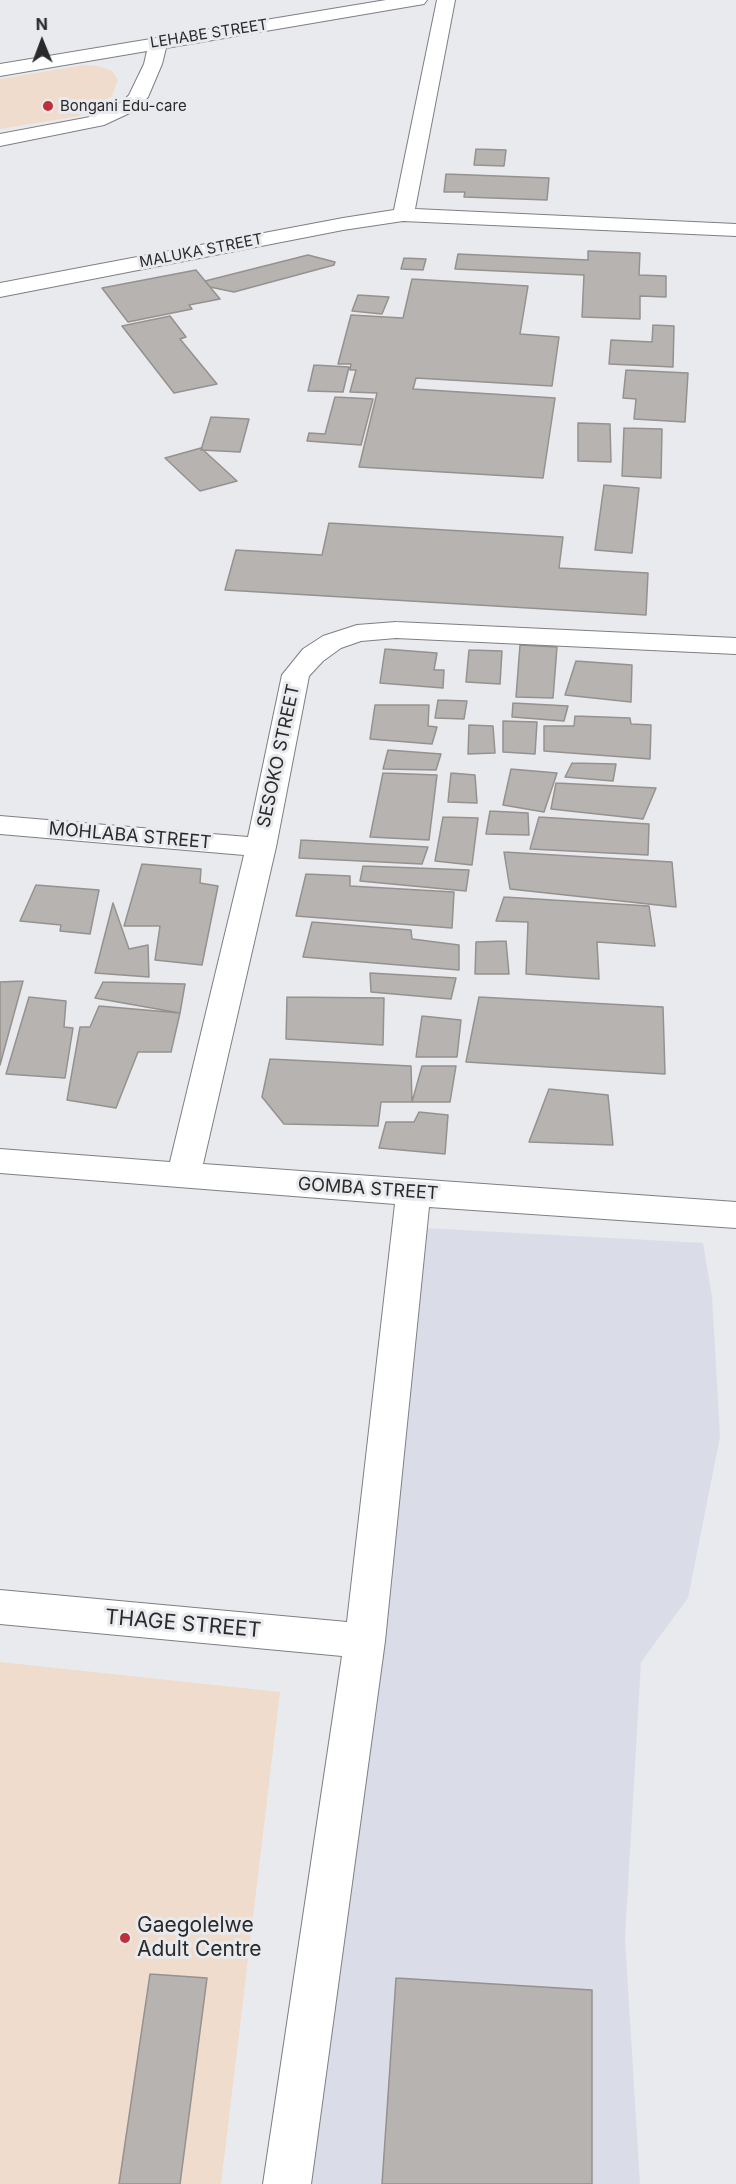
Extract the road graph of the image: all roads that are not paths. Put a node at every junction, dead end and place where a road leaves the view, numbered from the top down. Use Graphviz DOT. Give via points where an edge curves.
graph roads {
  1 [pos="418,0"];
  2 [pos="446,0"];
  3 [pos="158,43"];
  4 [pos="0,70"];
  5 [pos="0,140"];
  6 [pos="403,215"];
  7 [pos="736,230"];
  8 [pos="0,290"];
  9 [pos="736,646"];
  10 [pos="0,825"];
  11 [pos="261,847"];
  12 [pos="0,1161"];
  13 [pos="184,1175"];
  14 [pos="413,1193"];
  15 [pos="736,1215"];
  16 [pos="0,1608"];
  17 [pos="365,1641"];
  18 [pos="287,2184"];
  1 -- 3 [label="street, LEHABE STREET"];
  2 -- 6 [label="street"];
  3 -- 4 [label="street, LEHABE STREET"];
  3 -- 5 [label="street" via="138,97 129,106 97,121"];
  6 -- 7 [label="street, MALUKA STREET"];
  6 -- 8 [label="street, MALUKA STREET"];
  9 -- 11 [label="street, SESOKO STREET" via="396,630 357,633 332,642 312,655 296,675"];
  10 -- 11 [label="street, MOHLABA STREET"];
  11 -- 13 [label="street, SESOKO STREET"];
  12 -- 13 [label="street, GOMBA STREET"];
  13 -- 14 [label="street, GOMBA STREET"];
  14 -- 15 [label="street, GOMBA STREET"];
  14 -- 17 [label="street"];
  16 -- 17 [label="street, THAGE STREET"];
  17 -- 18 [label="street"];
}
